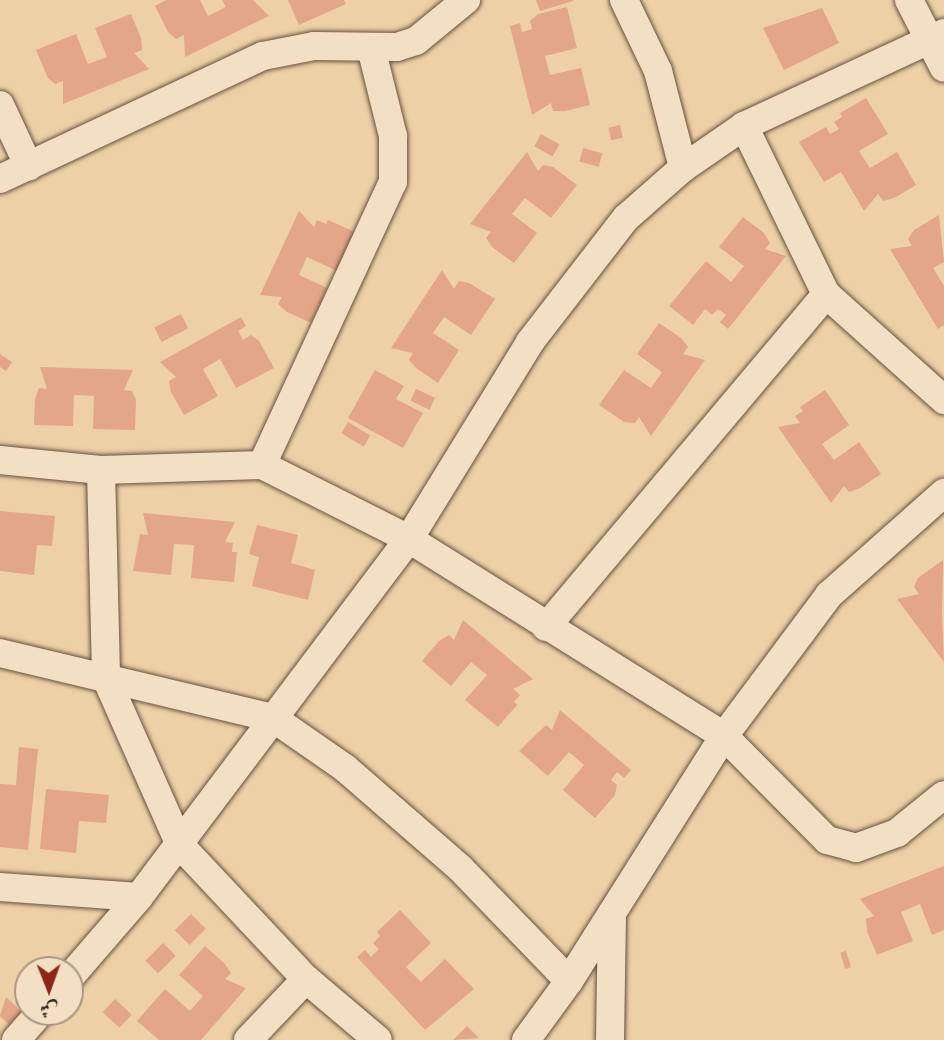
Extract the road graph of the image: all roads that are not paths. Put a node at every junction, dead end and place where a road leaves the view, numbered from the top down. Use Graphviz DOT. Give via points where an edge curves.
graph roads {
  1 [pos="466,0"];
  2 [pos="624,0"];
  3 [pos="909,0"];
  4 [pos="936,36"];
  5 [pos="371,48"];
  6 [pos="944,68"];
  7 [pos="0,105"];
  8 [pos="744,126"];
  9 [pos="29,167"];
  10 [pos="683,168"];
  11 [pos="0,179"];
  12 [pos="826,294"];
  13 [pos="944,400"];
  14 [pos="0,460"];
  15 [pos="262,465"];
  16 [pos="101,470"];
  17 [pos="944,493"];
  18 [pos="409,539"];
  19 [pos="546,627"];
  20 [pos="0,653"];
  21 [pos="106,678"];
  22 [pos="273,719"];
  23 [pos="724,736"];
  24 [pos="944,795"];
  25 [pos="180,845"];
  26 [pos="0,887"];
  27 [pos="139,897"];
  28 [pos="612,913"];
  29 [pos="84,962"];
  30 [pos="306,979"];
  31 [pos="569,981"];
  32 [pos="28,1026"];
  33 [pos="16,1040"];
  34 [pos="248,1040"];
  35 [pos="378,1040"];
  36 [pos="526,1040"];
  37 [pos="610,1040"];
  1 -- 5 [label="street" via="416,41"];
  2 -- 10 [label="street" via="659,71"];
  3 -- 4 [label="street"];
  4 -- 6 [label="street"];
  4 -- 8 [label="street"];
  5 -- 9 [label="street" via="314,46 262,56"];
  5 -- 15 [label="street" via="393,136 393,182"];
  7 -- 9 [label="street"];
  8 -- 10 [label="street"];
  8 -- 12 [label="street"];
  9 -- 11 [label="street"];
  10 -- 18 [label="street" via="626,218 530,342"];
  12 -- 13 [label="street"];
  12 -- 19 [label="street"];
  14 -- 16 [label="street"];
  15 -- 16 [label="street"];
  15 -- 18 [label="street"];
  16 -- 21 [label="street"];
  17 -- 23 [label="street" via="829,595"];
  18 -- 19 [label="street"];
  18 -- 22 [label="street"];
  19 -- 23 [label="street"];
  20 -- 21 [label="street"];
  21 -- 22 [label="street"];
  21 -- 25 [label="street"];
  22 -- 25 [label="street"];
  22 -- 31 [label="street" via="345,768 460,869"];
  23 -- 24 [label="street" via="818,832 856,848 897,833"];
  23 -- 28 [label="street"];
  25 -- 27 [label="street"];
  25 -- 30 [label="street"];
  26 -- 27 [label="street"];
  27 -- 29 [label="street"];
  28 -- 31 [label="street"];
  28 -- 37 [label="street"];
  30 -- 34 [label="street"];
  30 -- 35 [label="street"];
  31 -- 36 [label="street"];
  32 -- 33 [label="street"];
}
